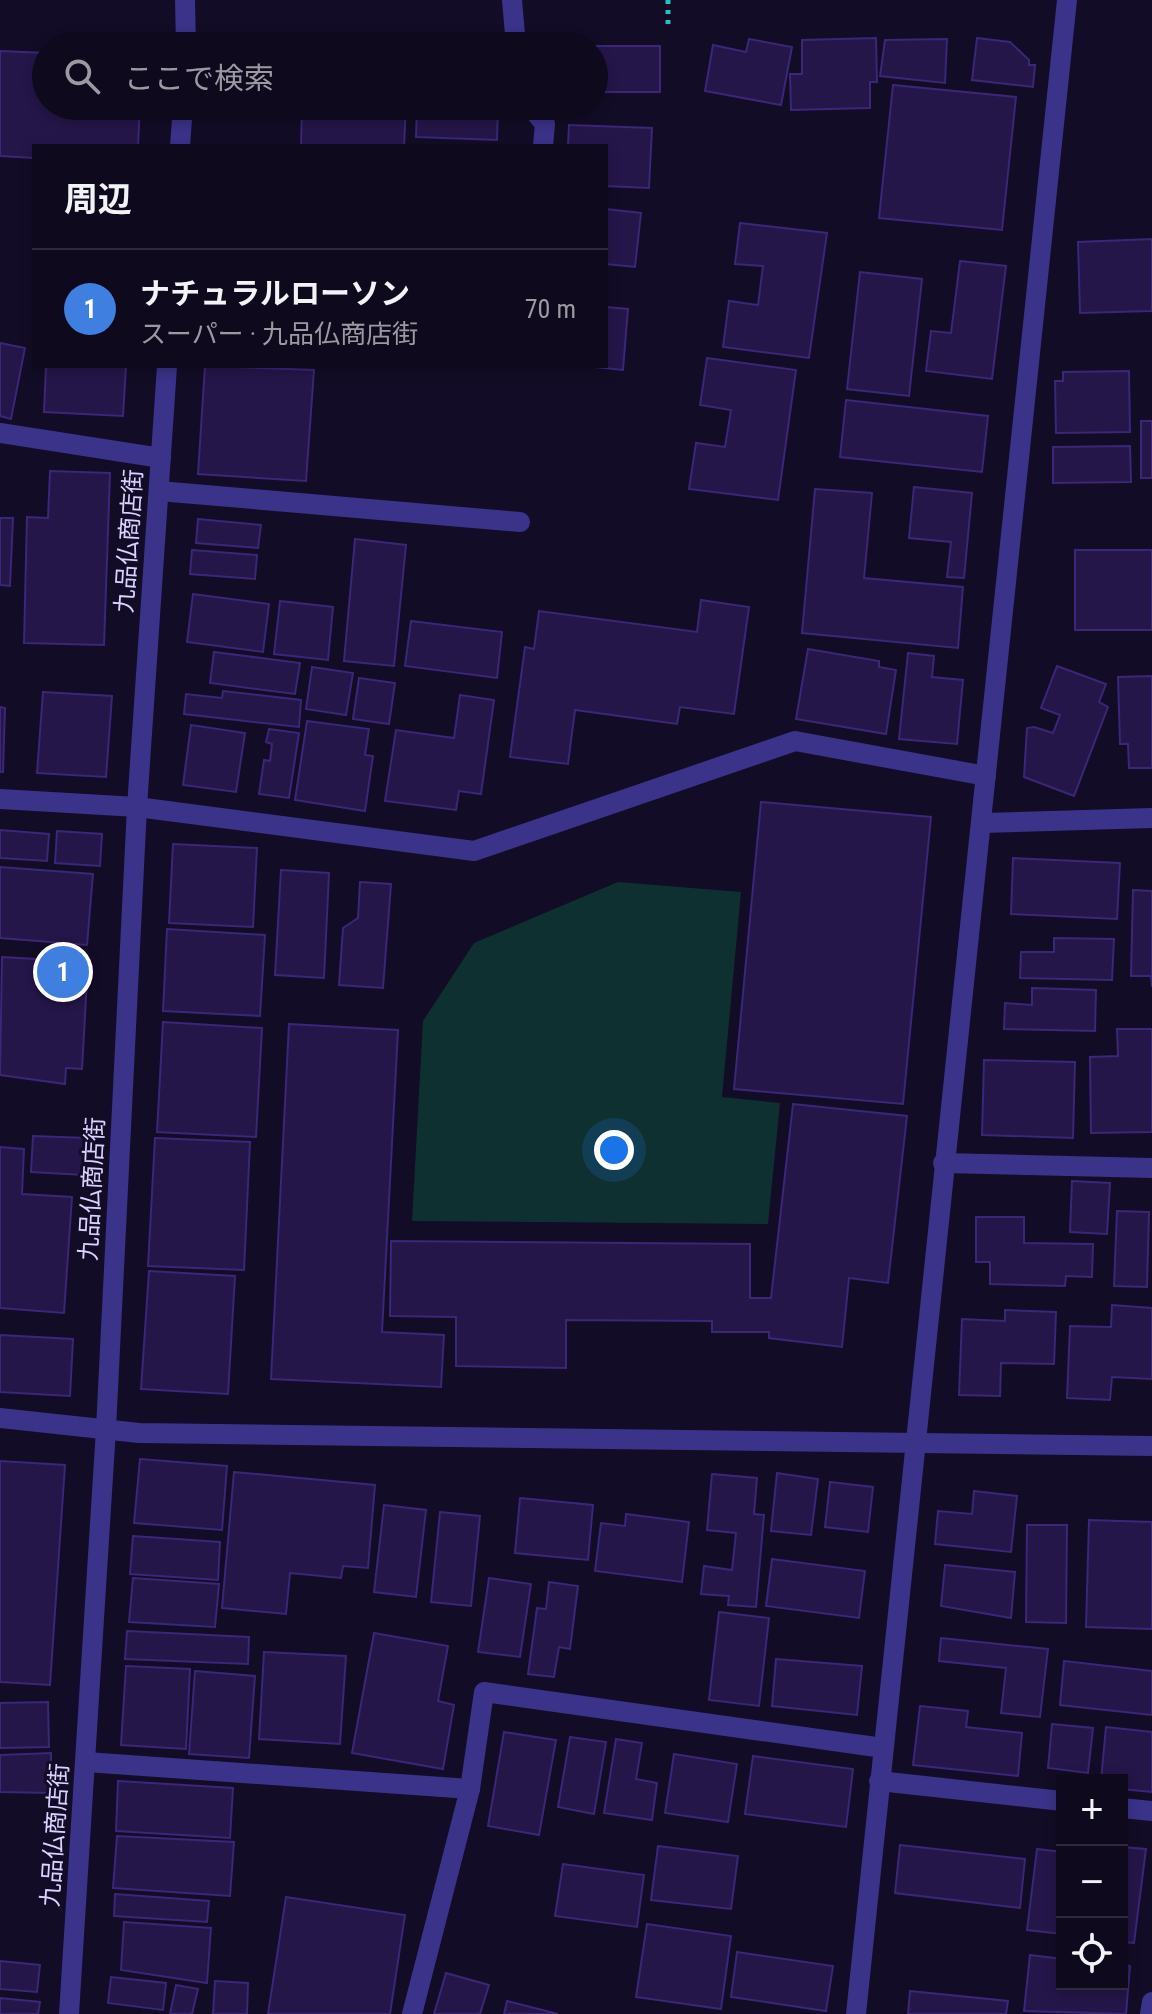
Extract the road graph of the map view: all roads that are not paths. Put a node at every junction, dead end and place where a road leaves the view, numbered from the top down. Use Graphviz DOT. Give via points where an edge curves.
graph roads {
  1 [pos="185,0"];
  2 [pos="512,0"];
  3 [pos="1067,0"];
  4 [pos="186,32"];
  5 [pos="515,32"];
  6 [pos="182,120"];
  7 [pos="542,120"];
  8 [pos="180,144"];
  9 [pos="543,144"];
  10 [pos="167,368"];
  11 [pos="0,433"];
  12 [pos="161,458"];
  13 [pos="159,491"];
  14 [pos="520,522"];
  15 [pos="986,776"];
  16 [pos="0,799"];
  17 [pos="137,807"];
  18 [pos="1152,818"];
  19 [pos="982,823"];
  20 [pos="943,1163"];
  21 [pos="1152,1168"];
  22 [pos="0,1418"];
  23 [pos="106,1429"];
  24 [pos="914,1443"];
  25 [pos="1152,1446"];
  26 [pos="883,1748"];
  27 [pos="86,1762"];
  28 [pos="879,1781"];
  29 [pos="470,1789"];
  30 [pos="1056,1800"];
  31 [pos="1128,1809"];
  32 [pos="1152,1811"];
  33 [pos="1152,2002"];
  34 [pos="69,2014"];
  35 [pos="412,2014"];
  36 [pos="856,2014"];
  37 [pos="1150,2014"];
  1 -- 4 [label="street"];
  2 -- 5 [label="street"];
  3 -- 15 [label="street"];
  6 -- 8 [label="street"];
  7 -- 9 [label="street"];
  10 -- 12 [label="street, 九品仏商店街"];
  11 -- 12 [label="street"];
  12 -- 13 [label="street, 九品仏商店街"];
  13 -- 14 [label="street"];
  13 -- 17 [label="street, 九品仏商店街"];
  15 -- 17 [label="street" via="795,741 474,851"];
  15 -- 19 [label="street"];
  16 -- 17 [label="street"];
  17 -- 23 [label="street, 九品仏商店街"];
  18 -- 19 [label="street"];
  19 -- 20 [label="street"];
  20 -- 21 [label="street"];
  20 -- 24 [label="street"];
  22 -- 23 [label="street"];
  23 -- 24 [label="street"];
  23 -- 27 [label="street, 九品仏商店街"];
  24 -- 25 [label="street"];
  24 -- 26 [label="street"];
  26 -- 28 [label="street"];
  26 -- 29 [label="street" via="484,1692"];
  27 -- 29 [label="street"];
  27 -- 34 [label="street, 九品仏商店街"];
  28 -- 30 [label="street"];
  28 -- 36 [label="street"];
  29 -- 35 [label="street"];
  31 -- 32 [label="street"];
  33 -- 37 [label="street"];
}
